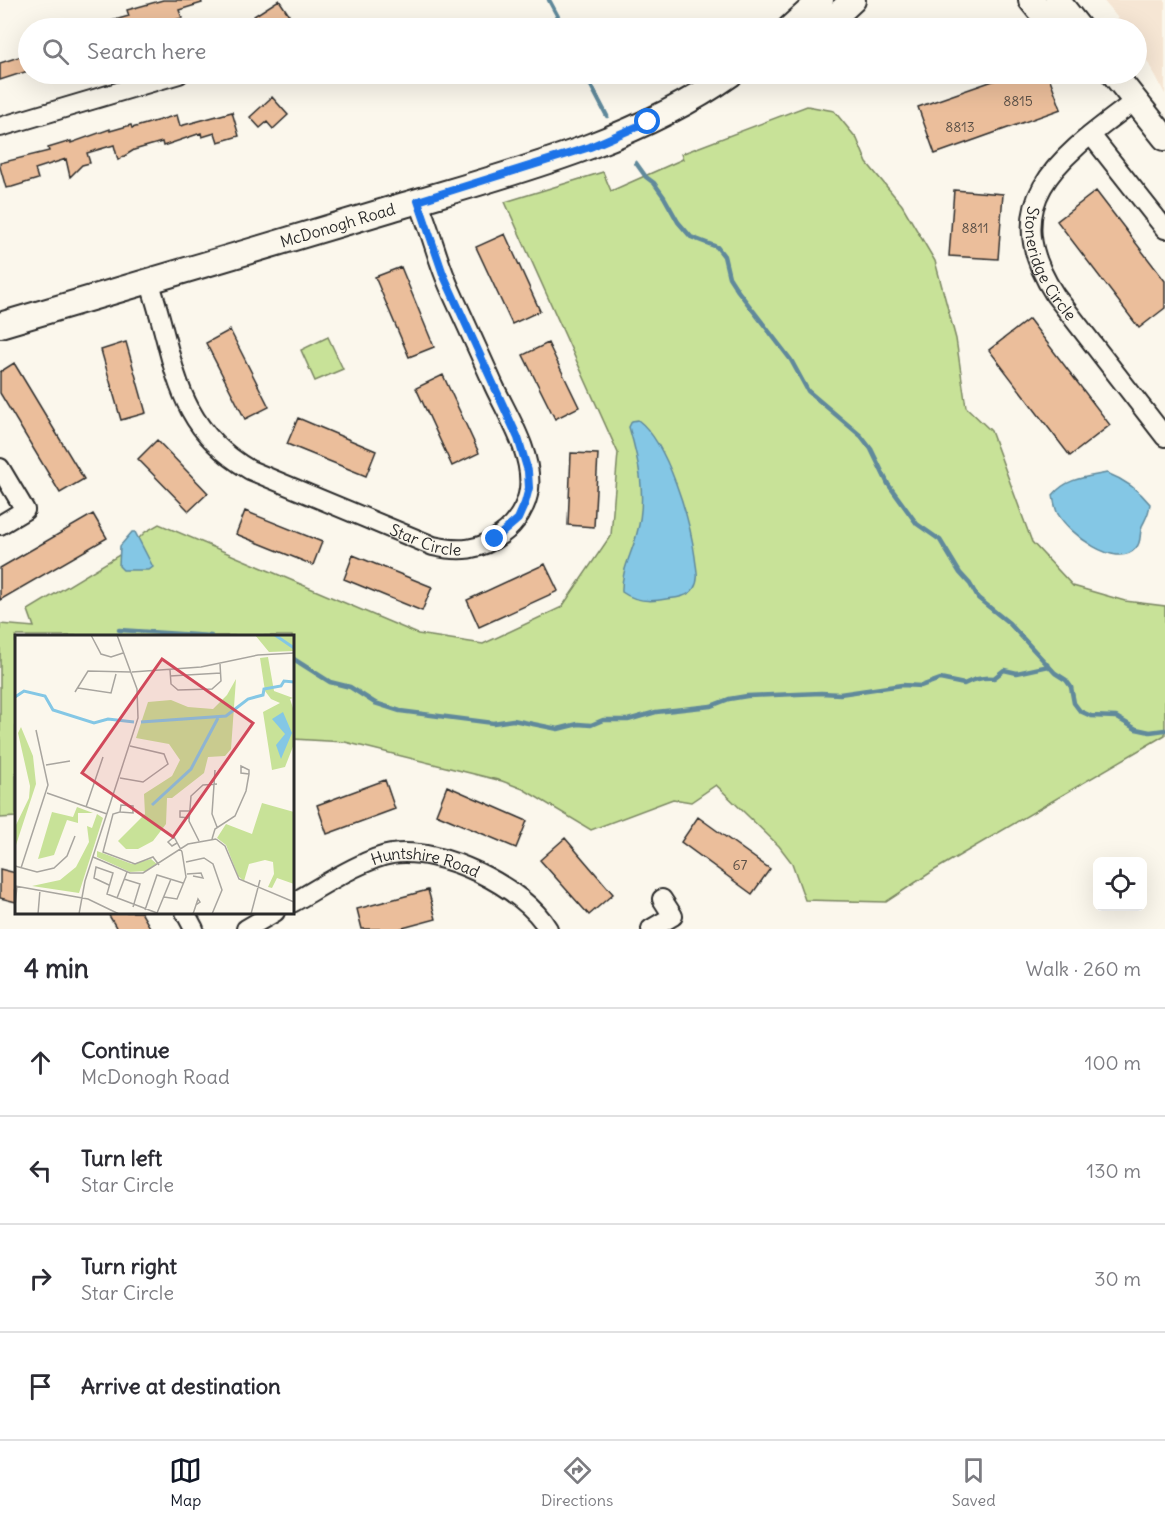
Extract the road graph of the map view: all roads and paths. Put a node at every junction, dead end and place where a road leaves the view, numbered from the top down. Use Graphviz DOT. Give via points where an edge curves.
graph roads {
  1 [pos="821,0"];
  2 [pos="853,0"];
  3 [pos="1031,0"];
  4 [pos="1057,0"];
  5 [pos="801,18"];
  6 [pos="834,18"];
  7 [pos="1049,18"];
  8 [pos="1071,18"];
  9 [pos="145,84"];
  10 [pos="716,84"];
  11 [pos="1122,84"];
  12 [pos="1135,100"];
  13 [pos="0,127"];
  14 [pos="1091,135"];
  15 [pos="1165,138"];
  16 [pos="418,201"];
  17 [pos="1165,230"];
  18 [pos="149,281"];
  19 [pos="0,325"];
  20 [pos="1165,437"];
  21 [pos="0,468"];
  22 [pos="0,525"];
  23 [pos="662,899"];
  24 [pos="294,902"];
  25 [pos="186,914"];
  26 [pos="194,929"];
  27 [pos="548,929"];
  28 [pos="651,929"];
  1 -- 5 [label="main road"];
  2 -- 6 [label="main road"];
  3 -- 7 [label="main road"];
  4 -- 8 [label="main road"];
  9 -- 13 [label="street"];
  10 -- 16 [label="main road, McDonogh Road" via="648,122 590,147"];
  11 -- 12 [label="main road"];
  12 -- 14 [label="street, Stoneridge Circle"];
  12 -- 15 [label="main road"];
  14 -- 17 [label="street"];
  14 -- 20 [label="street, Stoneridge Circle" via="1060,161 1043,183 1030,230 1034,255 1055,295"];
  16 -- 18 [label="main road, McDonogh Road"];
  16 -- 18 [label="street, Star Circle" via="443,274 518,438 528,471 529,488 518,519 507,531 469,550 433,546 233,461 202,432 182,396"];
  18 -- 19 [label="main road, McDonogh Road"];
  21 -- 22 [label="street" via="25,510"];
  23 -- 28 [label="street" via="673,916"];
  24 -- 27 [label="street, Huntshire Road" via="372,859 412,852 451,862 502,884 532,908"];
  25 -- 26 [label="street"];
}
